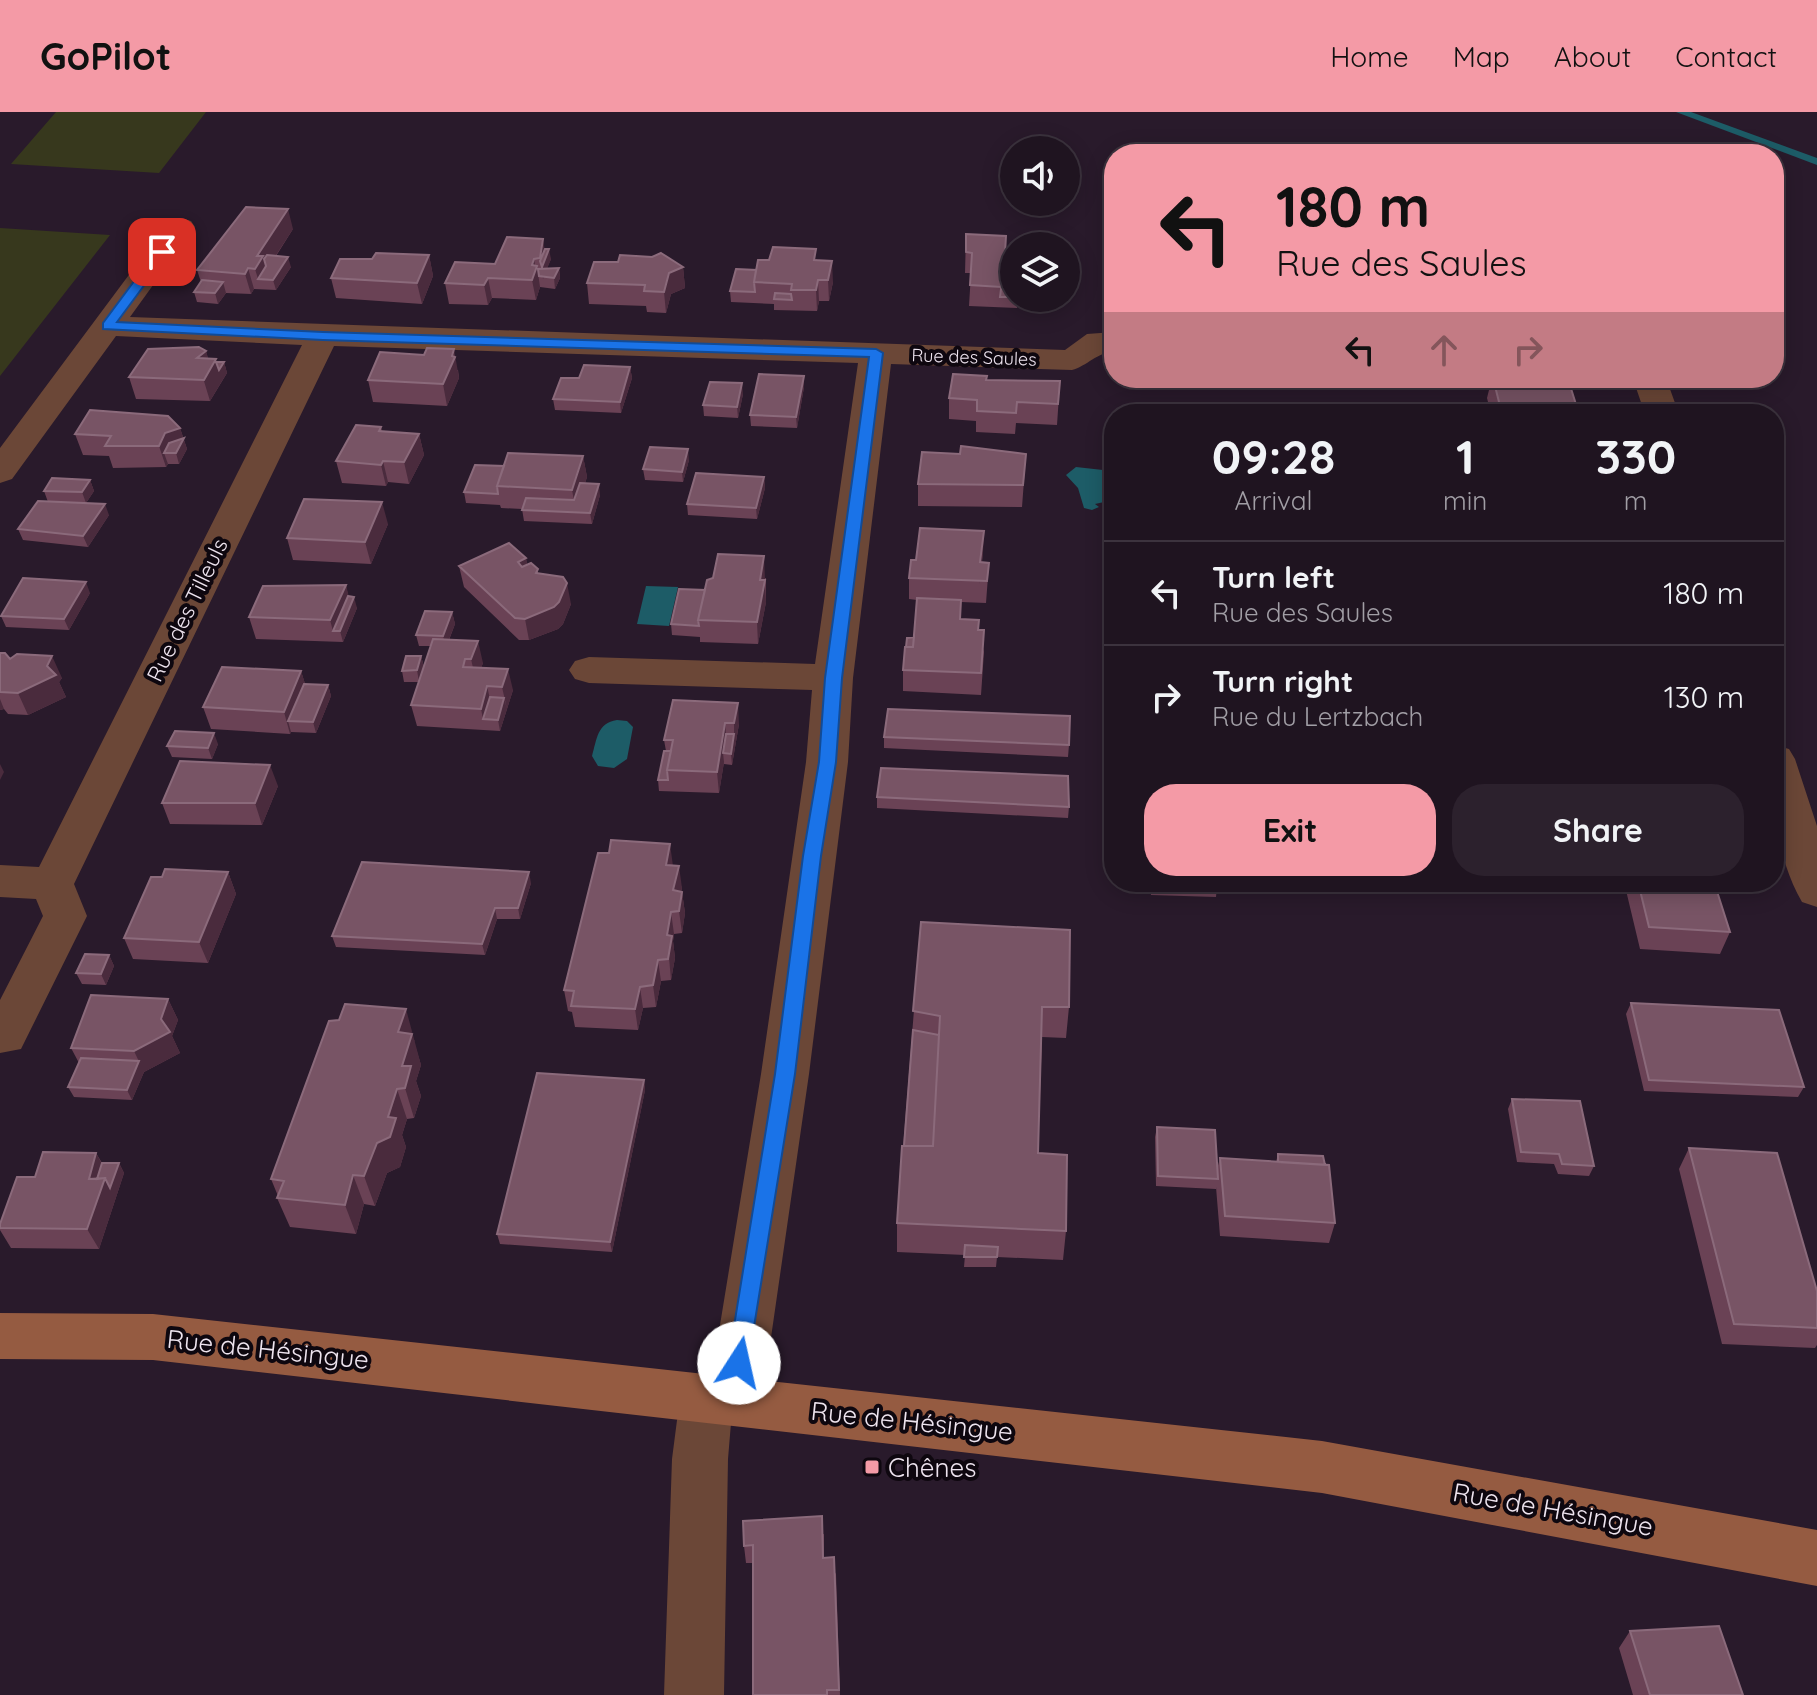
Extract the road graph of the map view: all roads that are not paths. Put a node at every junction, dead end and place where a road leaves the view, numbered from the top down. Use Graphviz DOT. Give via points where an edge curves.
graph roads {
  1 [pos="180,227"];
  2 [pos="108,326"];
  3 [pos="323,336"];
  4 [pos="1104,341"];
  5 [pos="876,353"];
  6 [pos="0,472"];
  7 [pos="589,670"];
  8 [pos="833,678"];
  9 [pos="1784,790"];
  10 [pos="0,881"];
  11 [pos="52,884"];
  12 [pos="1817,891"];
  13 [pos="0,1035"];
  14 [pos="0,1336"];
  15 [pos="721,1399"];
  16 [pos="1816,1559"];
  17 [pos="694,1695"];
  1 -- 2 [label="street"];
  2 -- 3 [label="street, Rue des Saules"];
  2 -- 6 [label="street"];
  3 -- 5 [label="street, Rue des Saules"];
  3 -- 11 [label="street, Rue des Tilleuls"];
  4 -- 5 [label="street, Rue des Saules" via="1072,360"];
  5 -- 8 [label="street"];
  7 -- 8 [label="street"];
  8 -- 15 [label="street" via="827,762 785,1074"];
  9 -- 12 [label="street"];
  10 -- 11 [label="street"];
  11 -- 13 [label="street" via="65,916 5,1036"];
  14 -- 15 [label="main road, Rue de Hésingue" via="153,1337"];
  15 -- 16 [label="main road, Rue de Hésingue" via="1322,1467"];
  15 -- 17 [label="street" via="700,1459"];
}
